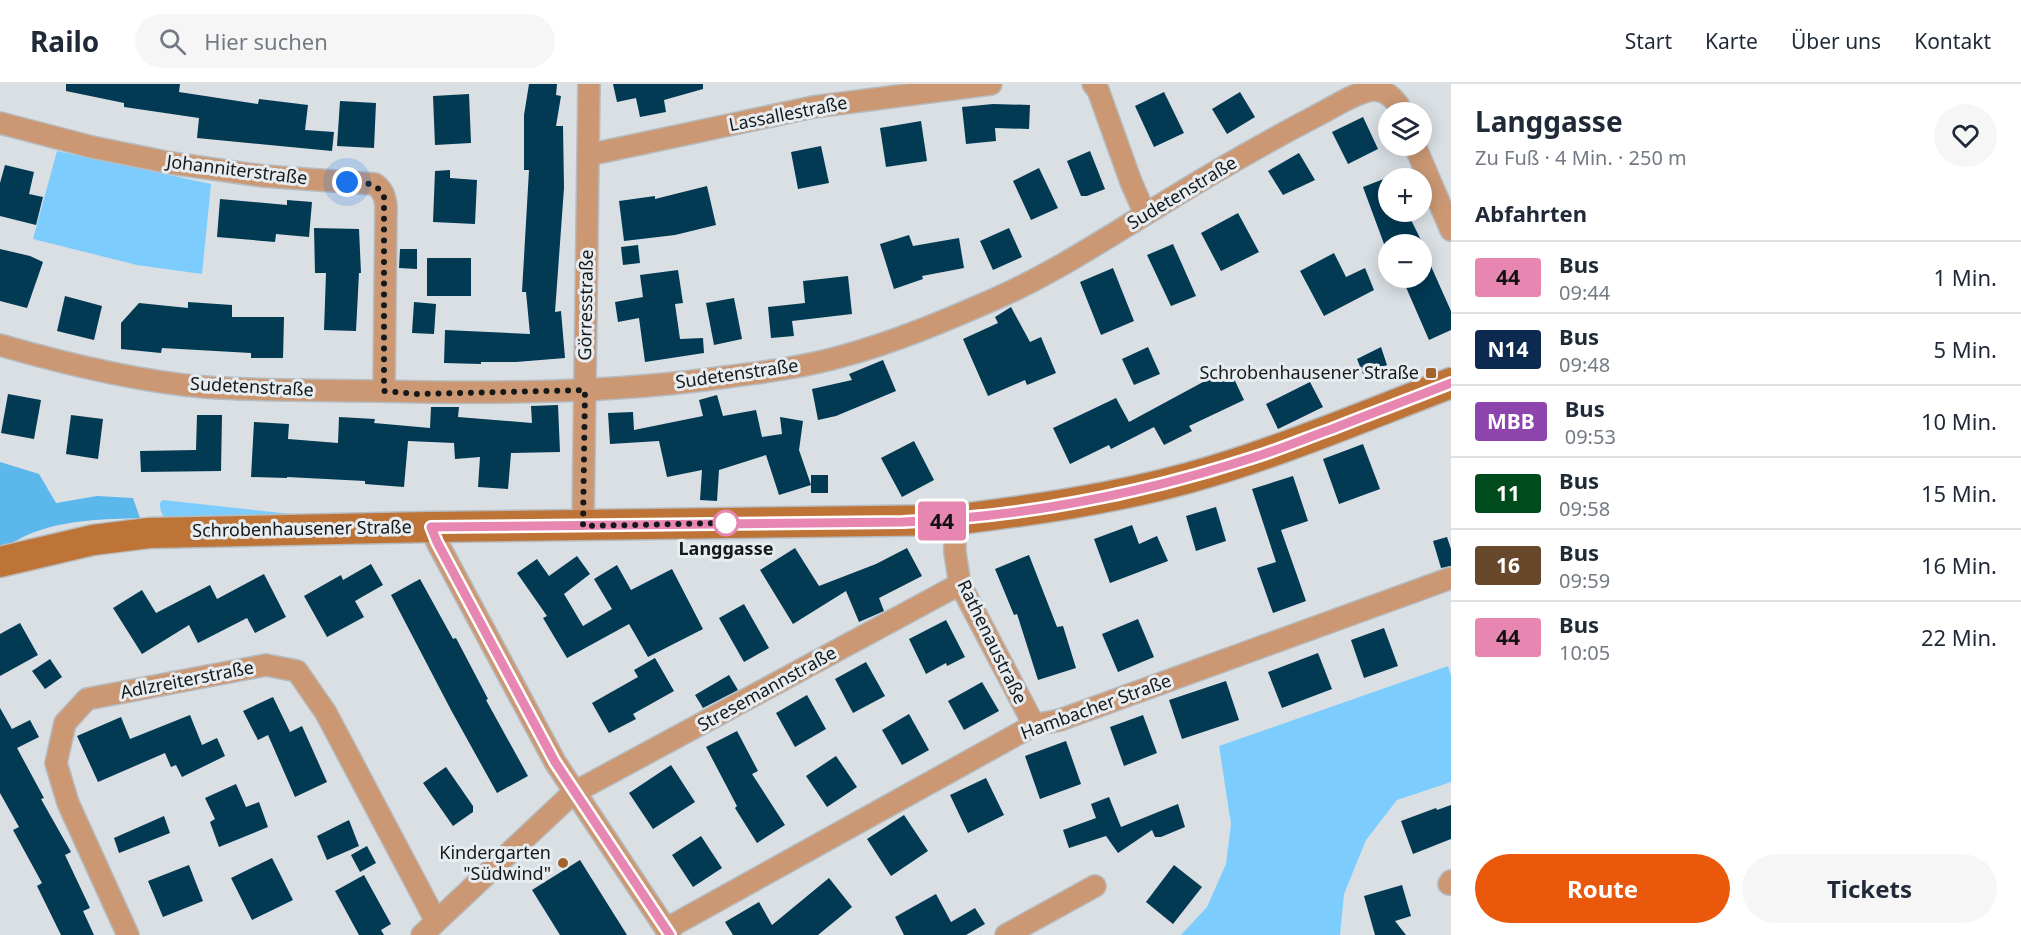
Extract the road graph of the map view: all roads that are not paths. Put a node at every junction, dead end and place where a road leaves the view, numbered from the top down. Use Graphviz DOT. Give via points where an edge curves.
graph roads {
  1 [pos="589,84"];
  2 [pos="991,84"];
  3 [pos="1094,84"];
  4 [pos="1396,102"];
  5 [pos="0,123"];
  6 [pos="588,155"];
  7 [pos="1419,156"];
  8 [pos="1145,214"];
  9 [pos="1451,230"];
  10 [pos="0,345"];
  11 [pos="1451,383"];
  12 [pos="585,390"];
  13 [pos="384,391"];
  14 [pos="954,520"];
  15 [pos="583,526"];
  16 [pos="431,527"];
  17 [pos="0,562"];
  18 [pos="1451,578"];
  19 [pos="960,584"];
  20 [pos="1034,725"];
  21 [pos="573,793"];
  22 [pos="1095,886"];
  23 [pos="429,928"];
  24 [pos="668,932"];
  25 [pos="128,935"];
  26 [pos="1006,935"];
  1 -- 6 [label="street, Görresstraße"];
  2 -- 6 [label="street, Lassallestraße" via="813,107"];
  3 -- 8 [label="street"];
  4 -- 8 [label="street, Sudetenstraße" via="1386,93 1372,90 1356,96 1280,135"];
  5 -- 13 [label="street, Johanniterstraße" via="171,163 263,176 375,184 386,206"];
  6 -- 12 [label="street, Görresstraße"];
  7 -- 9 [label="street"];
  8 -- 12 [label="street, Sudetenstraße" via="1101,243 1000,297 844,356 707,380"];
  10 -- 13 [label="street, Sudetenstraße" via="106,372 203,387"];
  11 -- 14 [label="street, Schrobenhausener Straße" via="1257,457 1187,478 1104,497"];
  12 -- 13 [label="street, Sudetenstraße" via="417,394"];
  12 -- 15 [label="street, Görresstraße"];
  14 -- 15 [label="street, Schrobenhausener Straße"];
  14 -- 19 [label="street, Rathenaustraße"];
  15 -- 16 [label="street, Schrobenhausener Straße"];
  16 -- 17 [label="street, Schrobenhausener Straße" via="150,533 93,540"];
  16 -- 21 [label="street"];
  18 -- 20 [label="street, Hambacher Straße" via="1060,720"];
  19 -- 20 [label="street, Rathenaustraße"];
  19 -- 21 [label="street, Stresemannstraße"];
  20 -- 24 [label="street, Hambacher Straße"];
  21 -- 23 [label="street, Stresemannstraße"];
  21 -- 24 [label="street"];
  22 -- 26 [label="street"];
  23 -- 25 [label="street, Adlzreiterstraße" via="326,714 297,671 266,665 87,699 65,723 56,763 65,793"];
}
